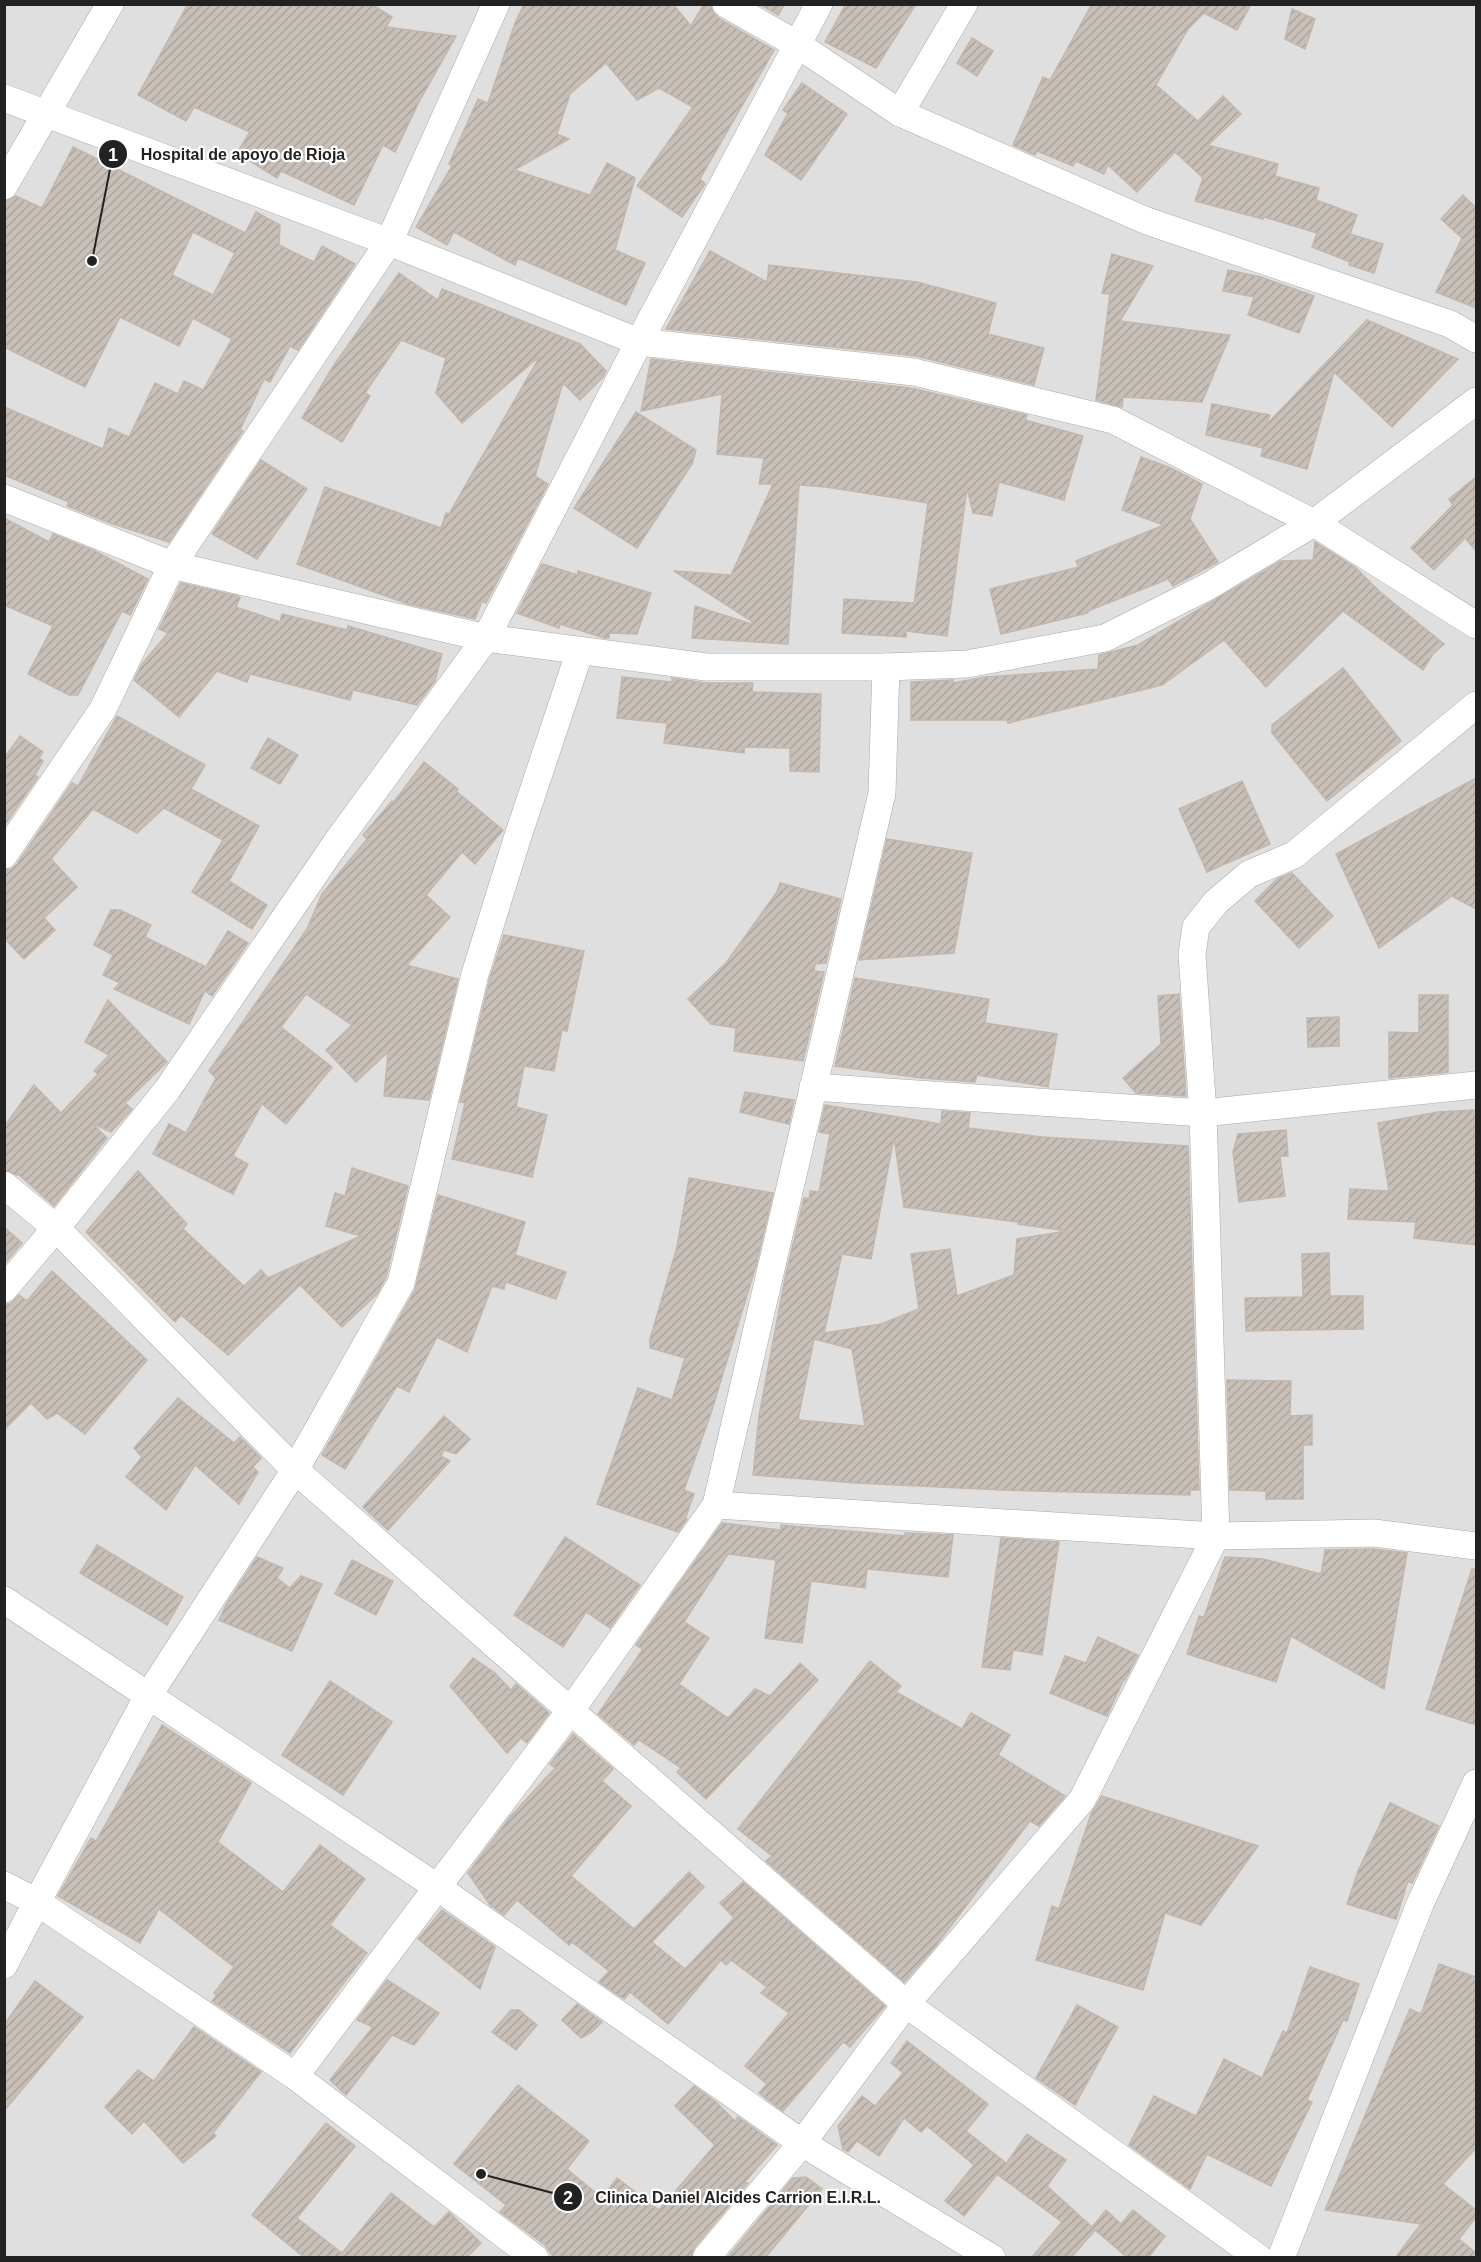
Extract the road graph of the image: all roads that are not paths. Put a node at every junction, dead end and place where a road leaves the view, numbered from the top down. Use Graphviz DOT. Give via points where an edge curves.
graph roads {
  1 [pos="110,4"];
  2 [pos="496,4"];
  3 [pos="726,4"];
  4 [pos="819,4"];
  5 [pos="964,4"];
  6 [pos="798,45"];
  7 [pos="4,98"];
  8 [pos="46,113"];
  9 [pos="900,113"];
  10 [pos="4,186"];
  11 [pos="389,242"];
  12 [pos="1476,339"];
  13 [pos="639,342"];
  14 [pos="1476,401"];
  15 [pos="4,498"];
  16 [pos="1314,523"];
  17 [pos="172,565"];
  18 [pos="1476,626"];
  19 [pos="486,638"];
  20 [pos="580,651"];
  21 [pos="886,667"];
  22 [pos="1476,705"];
  23 [pos="4,855"];
  24 [pos="1476,1085"];
  25 [pos="813,1087"];
  26 [pos="1203,1113"];
  27 [pos="4,1185"];
  28 [pos="56,1228"];
  29 [pos="4,1288"];
  30 [pos="295,1470"];
  31 [pos="716,1505"];
  32 [pos="1216,1536"];
  33 [pos="1476,1546"];
  34 [pos="4,1600"];
  35 [pos="148,1696"];
  36 [pos="571,1710"];
  37 [pos="1476,1783"];
  38 [pos="4,1886"];
  39 [pos="437,1887"];
  40 [pos="37,1902"];
  41 [pos="4,1965"];
  42 [pos="906,2004"];
  43 [pos="295,2076"];
  44 [pos="802,2143"];
  45 [pos="535,2258"];
  46 [pos="706,2258"];
  47 [pos="992,2258"];
  48 [pos="1259,2258"];
  49 [pos="1281,2258"];
  1 -- 8 [label="street"];
  2 -- 11 [label="street"];
  3 -- 6 [label="street"];
  4 -- 6 [label="street"];
  5 -- 9 [label="street"];
  6 -- 9 [label="street"];
  6 -- 13 [label="street"];
  7 -- 8 [label="street"];
  8 -- 10 [label="street"];
  8 -- 11 [label="street"];
  9 -- 12 [label="street" via="1147,221 1449,324"];
  11 -- 13 [label="street"];
  11 -- 17 [label="street"];
  13 -- 16 [label="street" via="914,372 1113,420"];
  13 -- 19 [label="street"];
  14 -- 16 [label="street"];
  15 -- 17 [label="street"];
  16 -- 18 [label="street"];
  16 -- 21 [label="street" via="1207,588 1105,638 967,664"];
  17 -- 19 [label="street"];
  17 -- 23 [label="street" via="103,709"];
  19 -- 20 [label="street"];
  19 -- 28 [label="street" via="336,843 167,1090"];
  20 -- 21 [label="street" via="706,667"];
  20 -- 30 [label="street" via="475,974 401,1283"];
  21 -- 25 [label="street" via="882,793"];
  22 -- 26 [label="street" via="1294,855 1249,874 1216,902 1196,927 1192,954"];
  24 -- 26 [label="street"];
  25 -- 26 [label="street"];
  25 -- 31 [label="street"];
  26 -- 32 [label="street"];
  27 -- 28 [label="street"];
  28 -- 29 [label="street"];
  28 -- 30 [label="street"];
  30 -- 35 [label="street"];
  30 -- 36 [label="street"];
  31 -- 32 [label="street"];
  31 -- 36 [label="street"];
  32 -- 33 [label="street" via="1374,1533"];
  32 -- 42 [label="street" via="1082,1800"];
  34 -- 35 [label="street"];
  35 -- 39 [label="street"];
  35 -- 40 [label="street"];
  36 -- 39 [label="street"];
  36 -- 42 [label="street"];
  37 -- 49 [label="street" via="1420,1904"];
  38 -- 40 [label="street"];
  39 -- 43 [label="street"];
  39 -- 44 [label="street"];
  40 -- 41 [label="street"];
  40 -- 43 [label="street"];
  42 -- 44 [label="street"];
  42 -- 48 [label="street"];
  43 -- 45 [label="street"];
  44 -- 46 [label="street"];
  44 -- 47 [label="street"];
}
